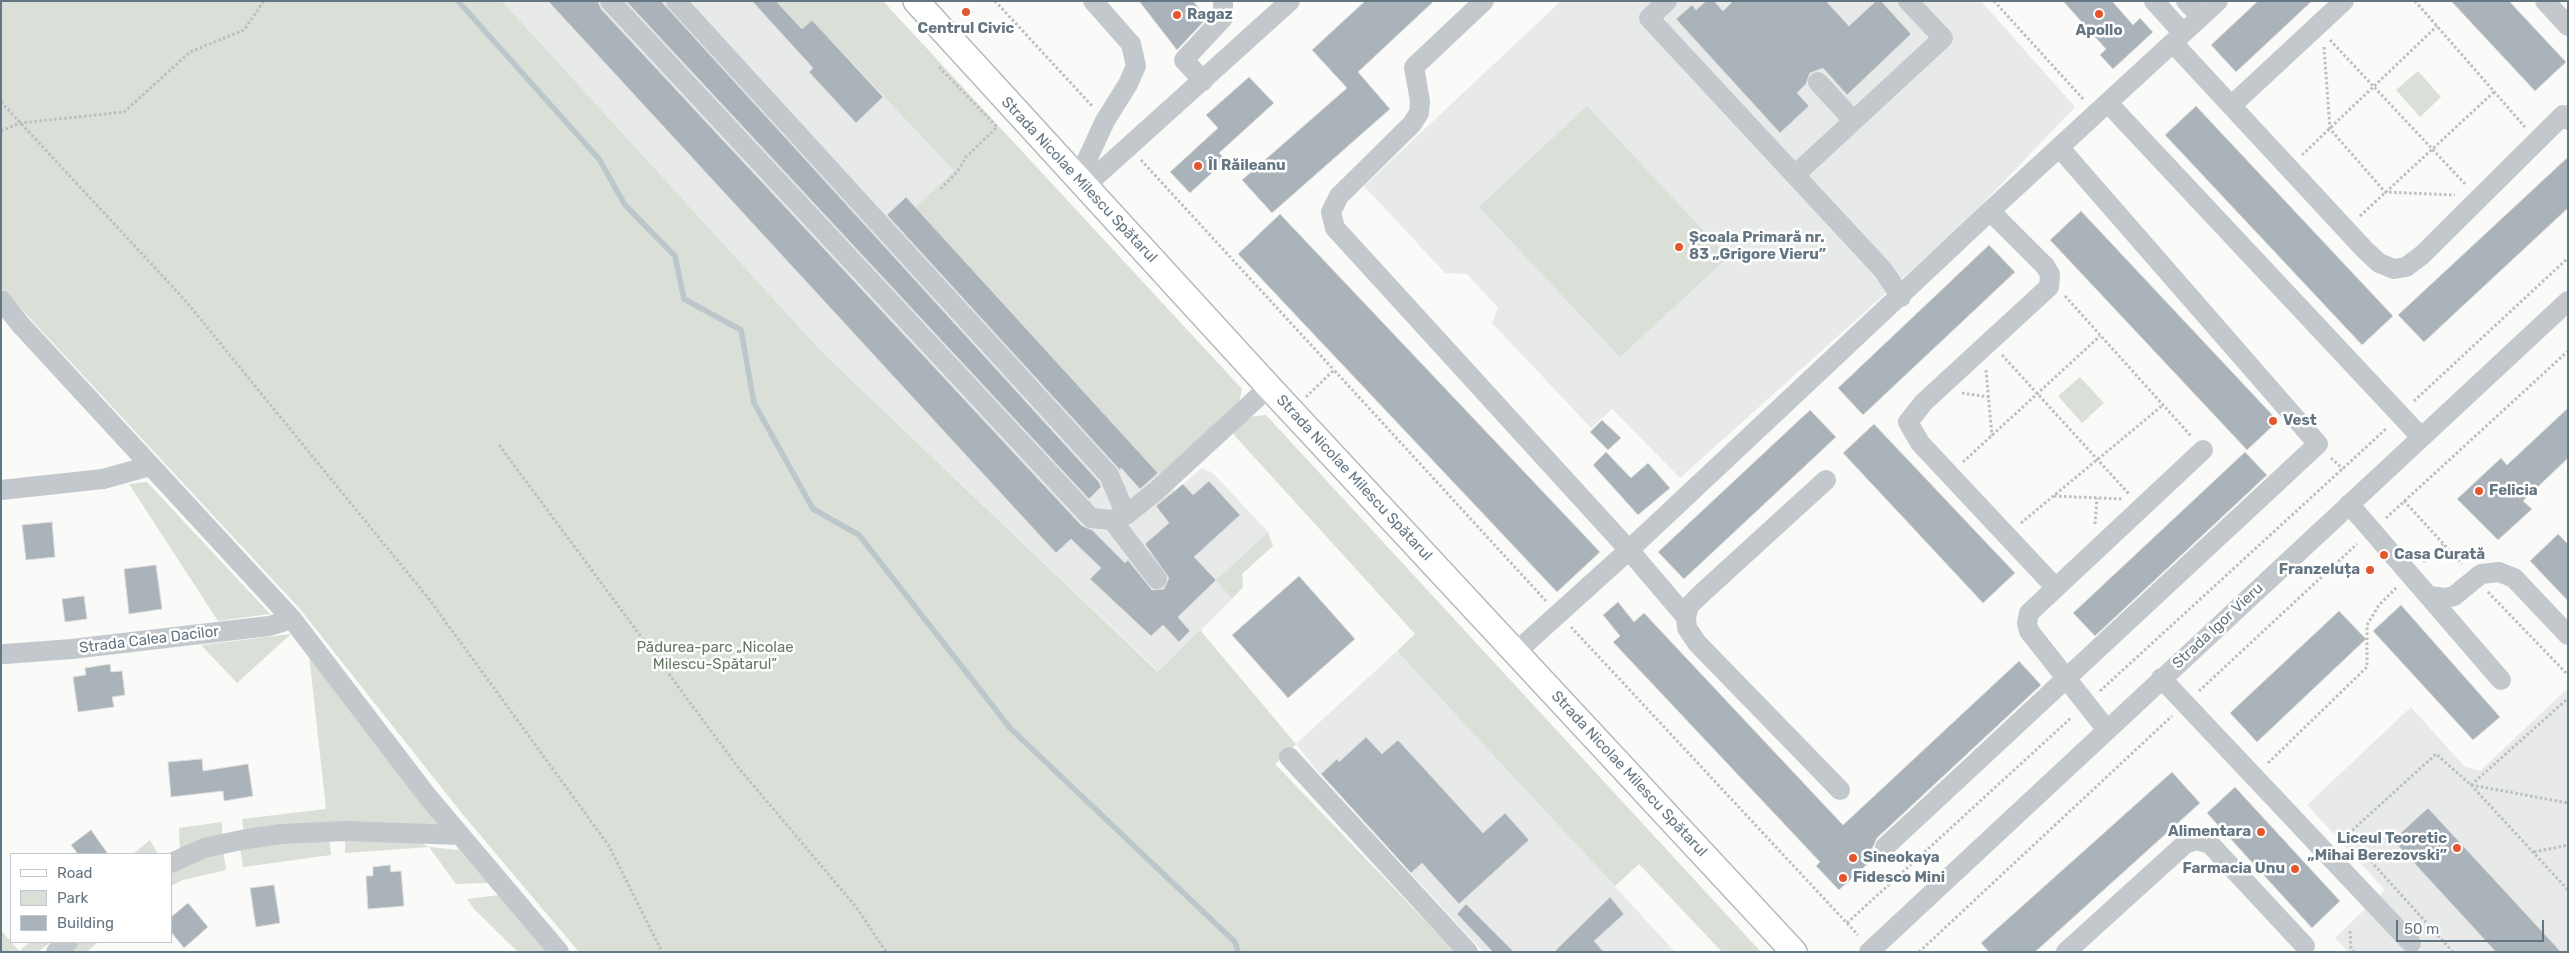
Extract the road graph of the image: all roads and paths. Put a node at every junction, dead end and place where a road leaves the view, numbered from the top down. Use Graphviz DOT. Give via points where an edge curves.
graph roads {
  1 [pos="264,1"];
  2 [pos="610,1"];
  3 [pos="676,1"];
  4 [pos="916,1"];
  5 [pos="995,1"];
  6 [pos="1092,1"];
  7 [pos="1223,1"];
  8 [pos="1290,1"];
  9 [pos="1484,1"];
  10 [pos="1666,1"];
  11 [pos="1908,1"];
  12 [pos="2154,1"];
  13 [pos="2186,1"];
  14 [pos="2218,1"];
  15 [pos="2344,1"];
  16 [pos="2415,1"];
  17 [pos="2545,1"];
  18 [pos="2201,17"];
  19 [pos="2437,26"];
  20 [pos="2568,26"];
  21 [pos="2320,29"];
  22 [pos="2178,38"];
  23 [pos="939,67"];
  24 [pos="1202,81"];
  25 [pos="1818,82"];
  26 [pos="2374,86"];
  27 [pos="2494,92"];
  28 [pos="1,102"];
  29 [pos="2108,102"];
  30 [pos="2231,106"];
  31 [pos="2566,115"];
  32 [pos="1853,120"];
  33 [pos="1105,121"];
  34 [pos="20,123"];
  35 [pos="2330,128"];
  36 [pos="1,131"];
  37 [pos="2539,139"];
  38 [pos="1129,147"];
  39 [pos="2059,147"];
  40 [pos="2432,149"];
  41 [pos="2288,168"];
  42 [pos="1795,175"];
  43 [pos="1085,186"];
  44 [pos="940,190"];
  45 [pos="2385,192"];
  46 [pos="2477,197"];
  47 [pos="1990,211"];
  48 [pos="2346,229"];
  49 [pos="2568,258"];
  50 [pos="2050,280"];
  51 [pos="1901,297"];
  52 [pos="1,300"];
  53 [pos="2568,301"];
  54 [pos="11,325"];
  55 [pos="2100,336"];
  56 [pos="1987,345"];
  57 [pos="2568,351"];
  58 [pos="1334,370"];
  59 [pos="1269,387"];
  60 [pos="2037,394"];
  61 [pos="2163,405"];
  62 [pos="1292,411"];
  63 [pos="2399,414"];
  64 [pos="1992,436"];
  65 [pos="2420,437"];
  66 [pos="499,445"];
  67 [pos="2203,450"];
  68 [pos="2328,456"];
  69 [pos="2097,459"];
  70 [pos="150,466"];
  71 [pos="2344,469"];
  72 [pos="1950,474"];
  73 [pos="1826,480"];
  74 [pos="1,490"];
  75 [pos="2053,496"];
  76 [pos="2349,504"];
  77 [pos="1119,517"];
  78 [pos="2372,530"];
  79 [pos="2006,534"];
  80 [pos="1629,550"];
  81 [pos="1157,579"];
  82 [pos="2056,587"];
  83 [pos="2429,596"];
  84 [pos="1558,614"];
  85 [pos="1686,617"];
  86 [pos="292,619"];
  87 [pos="2367,625"];
  88 [pos="2568,635"];
  89 [pos="1516,652"];
  90 [pos="5,654"];
  91 [pos="2067,678"];
  92 [pos="2161,678"];
  93 [pos="2501,680"];
  94 [pos="2086,704"];
  95 [pos="2186,704"];
  96 [pos="2568,704"];
  97 [pos="2107,730"];
  98 [pos="1289,757"];
  99 [pos="2254,776"];
  100 [pos="2471,785"];
  101 [pos="1840,790"];
  102 [pos="2568,803"];
  103 [pos="460,835"];
  104 [pos="2568,845"];
  105 [pos="1885,847"];
  106 [pos="2534,853"];
  107 [pos="173,862"];
  108 [pos="2568,890"];
  109 [pos="1848,923"];
  110 [pos="2350,931"];
  111 [pos="67,943"];
  112 [pos="2411,943"];
  113 [pos="2305,946"];
  114 [pos="1870,950"];
  115 [pos="56,952"];
  116 [pos="559,952"];
  117 [pos="662,952"];
  118 [pos="886,952"];
  119 [pos="1468,952"];
  120 [pos="1794,952"];
  121 [pos="1919,952"];
  122 [pos="2066,952"];
  123 [pos="2354,952"];
  124 [pos="2453,952"];
  1 -- 34 [label="path" via="244,30 190,52 124,112"];
  2 -- 77 [label="street" via="1091,518"];
  3 -- 77 [label="street" via="1109,475"];
  4 -- 43 [label="main road, Strada Nicolae Milescu Spătarul"];
  5 -- 33 [label="path"];
  6 -- 33 [label="street" via="1131,44 1135,56 1136,66 1128,84"];
  7 -- 24 [label="street" via="1223,18 1184,60"];
  8 -- 24 [label="street"];
  9 -- 80 [label="street" via="1414,67 1419,113 1412,124 1339,196 1331,212 1335,228"];
  10 -- 42 [label="street" via="1649,18"];
  11 -- 32 [label="street" via="1943,38"];
  12 -- 22 [label="street"];
  13 -- 18 [label="street"];
  14 -- 18 [label="street"];
  15 -- 21 [label="street"];
  16 -- 19 [label="path"];
  17 -- 20 [label="street"];
  18 -- 22 [label="street"];
  19 -- 26 [label="path"];
  19 -- 27 [label="path"];
  21 -- 26 [label="path"];
  21 -- 30 [label="street"];
  21 -- 35 [label="path"];
  22 -- 29 [label="street"];
  22 -- 30 [label="street"];
  23 -- 44 [label="path" via="996,127"];
  24 -- 38 [label="street"];
  25 -- 32 [label="street"];
  26 -- 35 [label="path"];
  26 -- 40 [label="path"];
  27 -- 37 [label="path"];
  27 -- 40 [label="path"];
  28 -- 34 [label="path"];
  29 -- 39 [label="street"];
  29 -- 63 [label="street"];
  30 -- 41 [label="street"];
  31 -- 37 [label="street"];
  32 -- 42 [label="street"];
  33 -- 43 [label="street" via="1086,162"];
  34 -- 36 [label="path"];
  34 -- 117 [label="path" via="184,299 430,600 609,846"];
  35 -- 41 [label="path"];
  35 -- 45 [label="path"];
  37 -- 46 [label="street"];
  38 -- 43 [label="street"];
  38 -- 58 [label="path"];
  39 -- 47 [label="street"];
  39 -- 91 [label="street" via="2318,444"];
  40 -- 45 [label="path"];
  40 -- 46 [label="path"];
  41 -- 48 [label="street"];
  42 -- 51 [label="street" via="1883,270"];
  43 -- 59 [label="main road, Strada Nicolae Milescu Spătarul"];
  45 -- 46 [label="path"];
  45 -- 48 [label="path"];
  46 -- 48 [label="street" via="2422,255 2406,267 2394,269 2379,263"];
  47 -- 50 [label="street" via="2044,266"];
  47 -- 51 [label="street"];
  49 -- 63 [label="path"];
  50 -- 55 [label="path"];
  50 -- 56 [label="street" via="2049,287 2041,296"];
  51 -- 80 [label="street"];
  52 -- 54 [label="street"];
  53 -- 65 [label="street, Strada Igor Vieru"];
  54 -- 70 [label="street"];
  55 -- 60 [label="path"];
  55 -- 61 [label="path"];
  56 -- 60 [label="path"];
  56 -- 64 [label="path"];
  56 -- 72 [label="street" via="1924,402 1908,422 1912,433"];
  57 -- 78 [label="path"];
  58 -- 62 [label="path"];
  58 -- 84 [label="path"];
  59 -- 62 [label="main road, Strada Nicolae Milescu Spătarul"];
  59 -- 77 [label="street" via="1156,491"];
  60 -- 64 [label="path"];
  60 -- 69 [label="path"];
  61 -- 67 [label="path"];
  61 -- 69 [label="path"];
  62 -- 89 [label="main road, Strada Nicolae Milescu Spătarul"];
  63 -- 65 [label="street"];
  63 -- 71 [label="path"];
  64 -- 72 [label="path"];
  65 -- 76 [label="street, Strada Igor Vieru"];
  66 -- 118 [label="path" via="737,766 857,908"];
  67 -- 82 [label="street"];
  68 -- 71 [label="path"];
  69 -- 75 [label="path"];
  69 -- 75 [label="path" via="2134,499"];
  70 -- 74 [label="street" via="103,479"];
  70 -- 86 [label="street"];
  71 -- 94 [label="path"];
  72 -- 79 [label="street"];
  73 -- 85 [label="street" via="1701,594 1689,606"];
  75 -- 79 [label="path"];
  76 -- 78 [label="street"];
  76 -- 92 [label="street, Strada Igor Vieru"];
  77 -- 81 [label="street"];
  78 -- 83 [label="street"];
  78 -- 95 [label="path"];
  79 -- 82 [label="street"];
  80 -- 84 [label="street"];
  80 -- 85 [label="street"];
  82 -- 91 [label="street" via="2029,613 2027,622 2029,631"];
  83 -- 88 [label="street" via="2454,596 2481,574 2499,572 2514,578"];
  83 -- 93 [label="street"];
  84 -- 89 [label="street"];
  84 -- 109 [label="path"];
  85 -- 101 [label="street" via="1687,628 1697,643"];
  86 -- 90 [label="street, Strada Calea Dacilor" via="269,626 72,650"];
  86 -- 103 [label="street" via="428,798"];
  87 -- 99 [label="path" via="2367,667"];
  89 -- 120 [label="main road, Strada Nicolae Milescu Spătarul"];
  91 -- 94 [label="street"];
  91 -- 105 [label="street"];
  92 -- 95 [label="street"];
  92 -- 97 [label="street, Strada Igor Vieru"];
  94 -- 97 [label="street"];
  94 -- 109 [label="path"];
  95 -- 99 [label="street"];
  95 -- 121 [label="path"];
  96 -- 100 [label="path" via="2565,701"];
  97 -- 114 [label="street, Strada Igor Vieru"];
  98 -- 119 [label="street"];
  99 -- 112 [label="street"];
  100 -- 102 [label="path"];
  100 -- 106 [label="path"];
  100 -- 124 [label="path" via="2436,754 2348,835"];
  103 -- 107 [label="street" via="345,831 282,834 204,848"];
  103 -- 116 [label="street"];
  104 -- 106 [label="path"];
  106 -- 108 [label="path"];
  109 -- 114 [label="path"];
  110 -- 123 [label="path"];
  111 -- 115 [label="street"];
  113 -- 122 [label="street" via="2210,844 2196,840 2185,844"];
}
